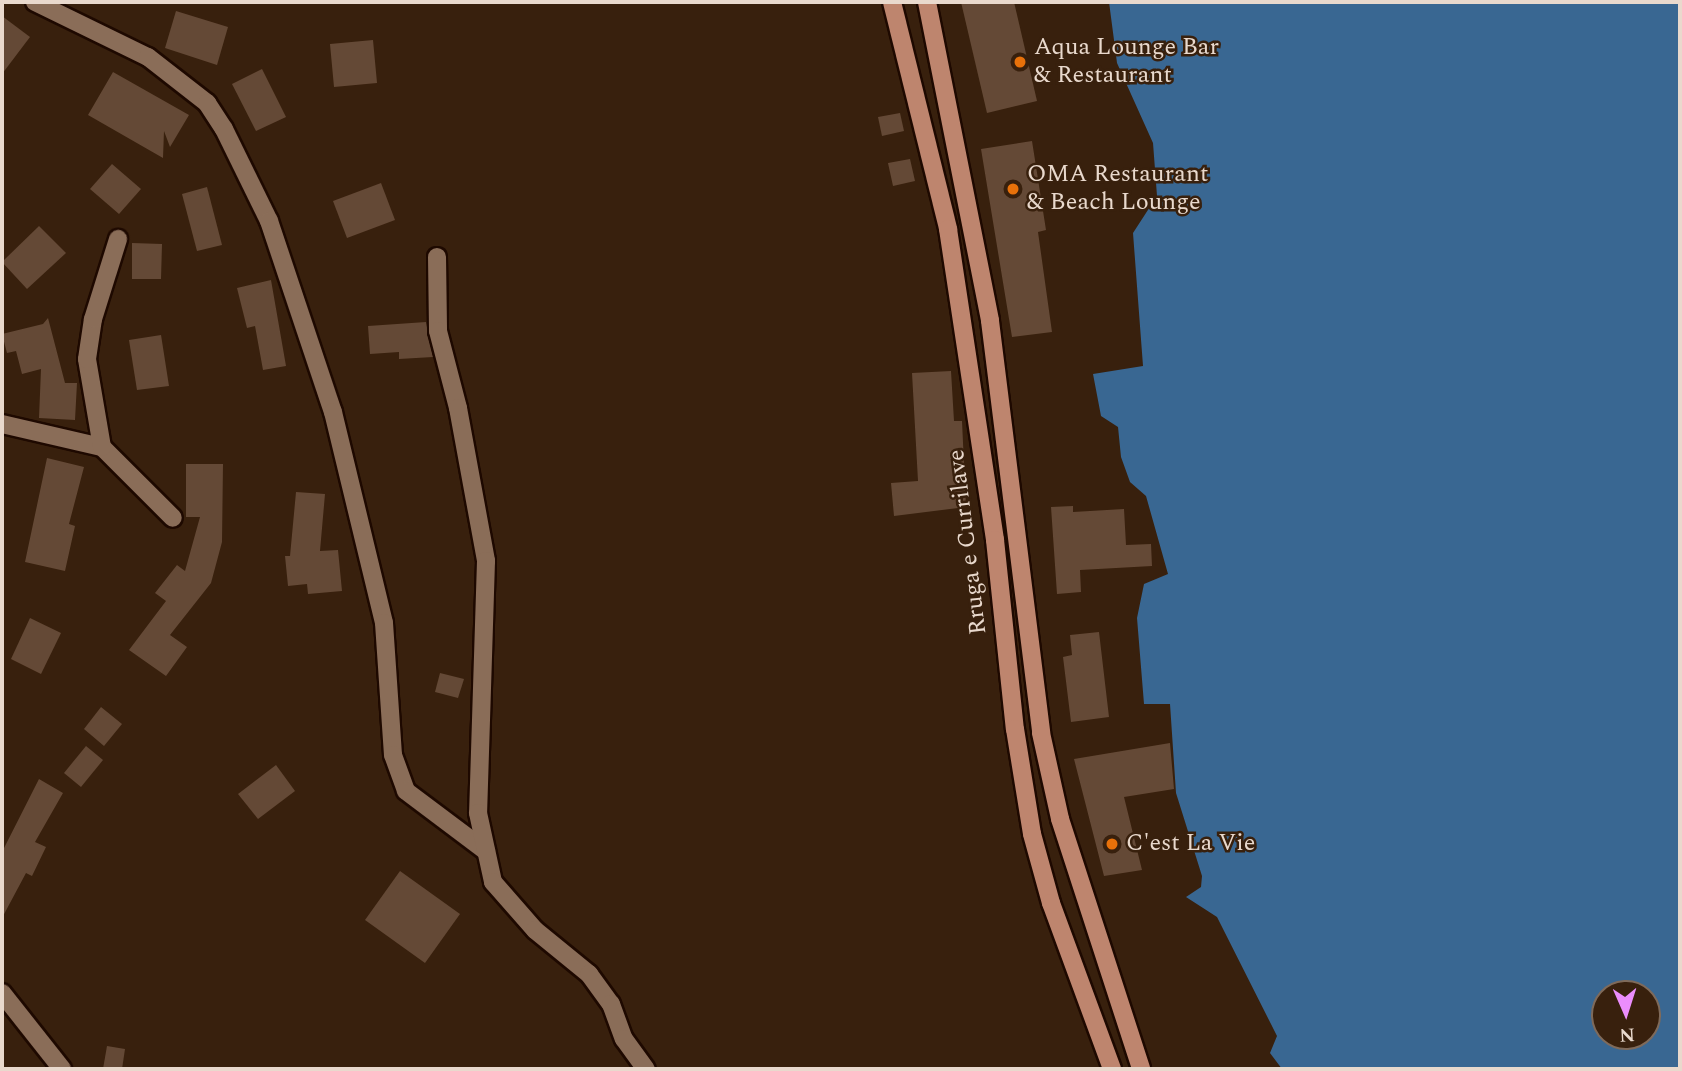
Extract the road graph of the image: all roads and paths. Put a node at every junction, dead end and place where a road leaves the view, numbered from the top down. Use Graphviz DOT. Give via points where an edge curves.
graph roads {
  1 [pos="35,2"];
  2 [pos="892,2"];
  3 [pos="927,2"];
  4 [pos="118,239"];
  5 [pos="437,257"];
  6 [pos="2,424"];
  7 [pos="102,447"];
  8 [pos="173,518"];
  9 [pos="486,851"];
  10 [pos="2,993"];
  11 [pos="62,1069"];
  12 [pos="646,1069"];
  13 [pos="1112,1069"];
  14 [pos="1141,1069"];
  1 -- 9 [label="street" via="148,57 183,81 206,103 230,140 286,269 352,480 390,654 393,755 402,779 421,806 451,822"];
  2 -- 13 [label="main road, Rruga e Currilave" via="948,229 995,540 1015,729 1032,834 1051,903"];
  3 -- 14 [label="main road, Rruga e Currilave" via="995,349 1041,733 1060,819"];
  4 -- 7 [label="street" via="93,319 87,359"];
  5 -- 9 [label="street" via="438,331 458,408 486,561 478,813"];
  6 -- 7 [label="street"];
  7 -- 8 [label="street"];
  9 -- 12 [label="street" via="493,882 535,930 589,974 611,1004 624,1040"];
  10 -- 11 [label="street"];
}
